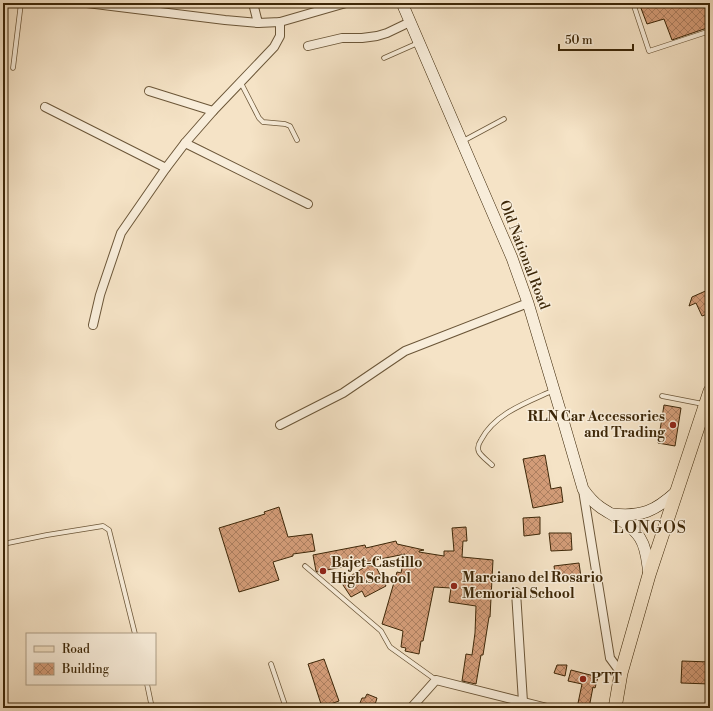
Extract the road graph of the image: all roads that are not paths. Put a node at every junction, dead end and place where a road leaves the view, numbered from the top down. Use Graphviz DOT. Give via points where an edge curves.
graph roads {
  1 [pos="21,3"];
  2 [pos="87,3"];
  3 [pos="253,3"];
  4 [pos="346,3"];
  5 [pos="402,3"];
  6 [pos="633,3"];
  7 [pos="280,22"];
  8 [pos="410,22"];
  9 [pos="258,23"];
  10 [pos="710,32"];
  11 [pos="418,43"];
  12 [pos="308,46"];
  13 [pos="384,58"];
  14 [pos="13,68"];
  15 [pos="241,83"];
  16 [pos="149,91"];
  17 [pos="45,107"];
  18 [pos="213,111"];
  19 [pos="504,119"];
  20 [pos="297,140"];
  21 [pos="461,142"];
  22 [pos="185,143"];
  23 [pos="166,168"];
  24 [pos="308,204"];
  25 [pos="528,303"];
  26 [pos="93,325"];
  27 [pos="554,389"];
  28 [pos="710,391"];
  29 [pos="662,396"];
  30 [pos="706,405"];
  31 [pos="280,425"];
  32 [pos="492,465"];
  33 [pos="583,489"];
  34 [pos="676,492"];
  35 [pos="613,514"];
  36 [pos="3,544"];
  37 [pos="305,566"];
  38 [pos="649,575"];
  39 [pos="516,592"];
  40 [pos="135,633"];
  41 [pos="271,664"];
  42 [pos="621,673"];
  43 [pos="436,680"];
  44 [pos="147,685"];
  45 [pos="523,702"];
  46 [pos="152,708"];
  47 [pos="286,708"];
  48 [pos="411,708"];
  49 [pos="547,708"];
  50 [pos="615,708"];
  1 -- 14 [label="lane"];
  2 -- 9 [label="street"];
  3 -- 9 [label="street"];
  4 -- 7 [label="street"];
  5 -- 8 [label="main road, Old National Road"];
  6 -- 10 [label="lane" via="649,51"];
  7 -- 9 [label="street"];
  7 -- 15 [label="street" via="280,36 274,47"];
  8 -- 11 [label="main road, Old National Road"];
  8 -- 12 [label="street" via="377,36 342,38"];
  11 -- 13 [label="lane"];
  11 -- 21 [label="main road, Old National Road"];
  15 -- 18 [label="street"];
  15 -- 20 [label="lane" via="259,118 263,122 290,126"];
  16 -- 18 [label="street"];
  17 -- 23 [label="street"];
  18 -- 22 [label="street"];
  19 -- 21 [label="lane"];
  21 -- 25 [label="main road, Old National Road" via="512,258"];
  22 -- 23 [label="street"];
  22 -- 24 [label="street"];
  23 -- 26 [label="street" via="121,233 100,295"];
  25 -- 27 [label="main road, Old National Road"];
  25 -- 31 [label="street" via="406,351 343,393"];
  27 -- 32 [label="lane" via="500,417 485,433 478,450"];
  27 -- 33 [label="main road, Old National Road"];
  28 -- 30 [label="main road"];
  29 -- 30 [label="lane"];
  30 -- 34 [label="main road"];
  33 -- 35 [label="main road, Old National Road" via="590,499"];
  33 -- 42 [label="street" via="610,658"];
  34 -- 35 [label="main road, Old National Road" via="653,510 636,515"];
  34 -- 38 [label="main road"];
  35 -- 38 [label="main road, Old National Road" via="640,538 646,553"];
  36 -- 40 [label="lane" via="103,526 109,530"];
  37 -- 43 [label="lane" via="381,631 390,647"];
  38 -- 42 [label="main road"];
  39 -- 45 [label="street"];
  41 -- 47 [label="lane"];
  42 -- 50 [label="main road"];
  43 -- 45 [label="street"];
  43 -- 48 [label="street"];
  44 -- 46 [label="lane"];
  45 -- 49 [label="street"];
}
